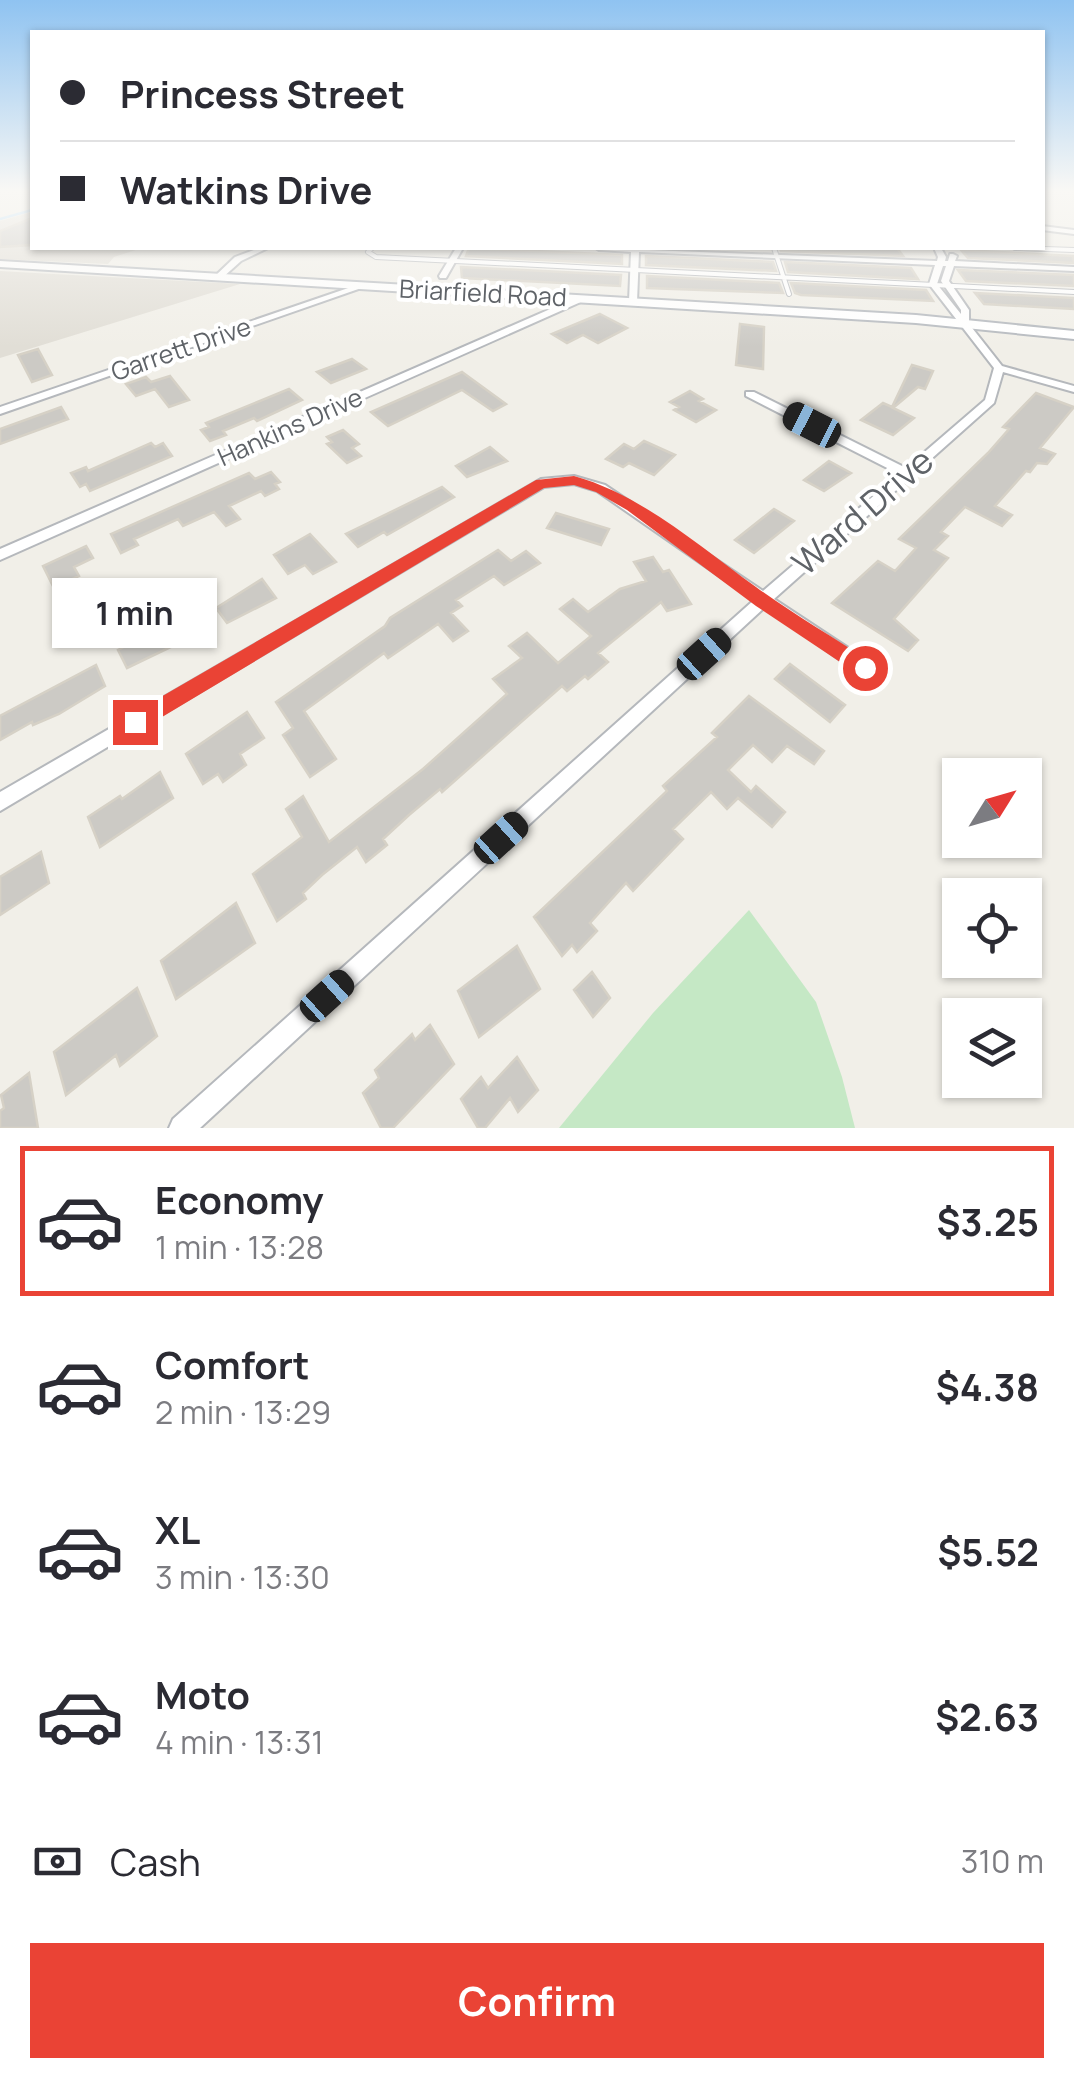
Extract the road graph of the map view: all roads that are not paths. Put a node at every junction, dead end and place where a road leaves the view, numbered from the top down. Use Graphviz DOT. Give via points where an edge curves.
graph roads {
  1 [pos="1045,248"];
  2 [pos="1045,249"];
  3 [pos="1050,249"];
  4 [pos="260,250"];
  5 [pos="370,250"];
  6 [pos="410,250"];
  7 [pos="458,250"];
  8 [pos="634,250"];
  9 [pos="729,250"];
  10 [pos="939,250"];
  11 [pos="949,250"];
  12 [pos="1074,250"];
  13 [pos="776,251"];
  14 [pos="404,258"];
  15 [pos="451,261"];
  16 [pos="939,263"];
  17 [pos="0,264"];
  18 [pos="952,264"];
  19 [pos="633,270"];
  20 [pos="1074,270"];
  21 [pos="218,276"];
  22 [pos="443,276"];
  23 [pos="783,276"];
  24 [pos="934,284"];
  25 [pos="947,284"];
  26 [pos="363,286"];
  27 [pos="1074,292"];
  28 [pos="790,294"];
  29 [pos="580,299"];
  30 [pos="633,302"];
  31 [pos="966,323"];
  32 [pos="1074,324"];
  33 [pos="1074,335"];
  34 [pos="999,368"];
  35 [pos="1074,389"];
  36 [pos="750,394"];
  37 [pos="0,411"];
  38 [pos="906,473"];
  39 [pos="0,555"];
  40 [pos="762,601"];
  41 [pos="865,668"];
  42 [pos="0,802"];
  43 [pos="182,1128"];
  1 -- 3 [label="lane"];
  2 -- 3 [label="lane"];
  3 -- 12 [label="lane"];
  4 -- 21 [label="street"];
  5 -- 14 [label="lane"];
  6 -- 14 [label="lane"];
  7 -- 15 [label="street"];
  8 -- 19 [label="street"];
  9 -- 13 [label="street"];
  10 -- 16 [label="street"];
  11 -- 18 [label="street"];
  13 -- 16 [label="street"];
  13 -- 23 [label="lane"];
  14 -- 15 [label="lane"];
  15 -- 19 [label="lane"];
  15 -- 22 [label="street"];
  16 -- 18 [label="street"];
  16 -- 24 [label="street"];
  17 -- 21 [label="main road, Briarfield Road"];
  18 -- 20 [label="street"];
  18 -- 25 [label="street"];
  19 -- 23 [label="lane"];
  19 -- 30 [label="street"];
  21 -- 26 [label="main road, Briarfield Road"];
  23 -- 24 [label="lane"];
  23 -- 28 [label="lane"];
  24 -- 25 [label="lane"];
  24 -- 31 [label="street"];
  25 -- 27 [label="lane"];
  25 -- 31 [label="street"];
  26 -- 29 [label="main road, Briarfield Road"];
  26 -- 37 [label="street, Garrett Drive"];
  29 -- 30 [label="main road, Briarfield Road"];
  29 -- 39 [label="street, Hankins Drive"];
  30 -- 31 [label="main road, Briarfield Road"];
  31 -- 32 [label="main road, Briarfield Road"];
  31 -- 33 [label="main road, Briarfield Road"];
  31 -- 34 [label="street"];
  34 -- 35 [label="street"];
  34 -- 38 [label="street, Ward Drive" via="990,401"];
  36 -- 38 [label="street"];
  38 -- 40 [label="street, Ward Drive"];
  40 -- 41 [label="street"];
  40 -- 42 [label="street" via="601,488 574,480 541,483"];
  40 -- 43 [label="street, Ward Drive"];
}
